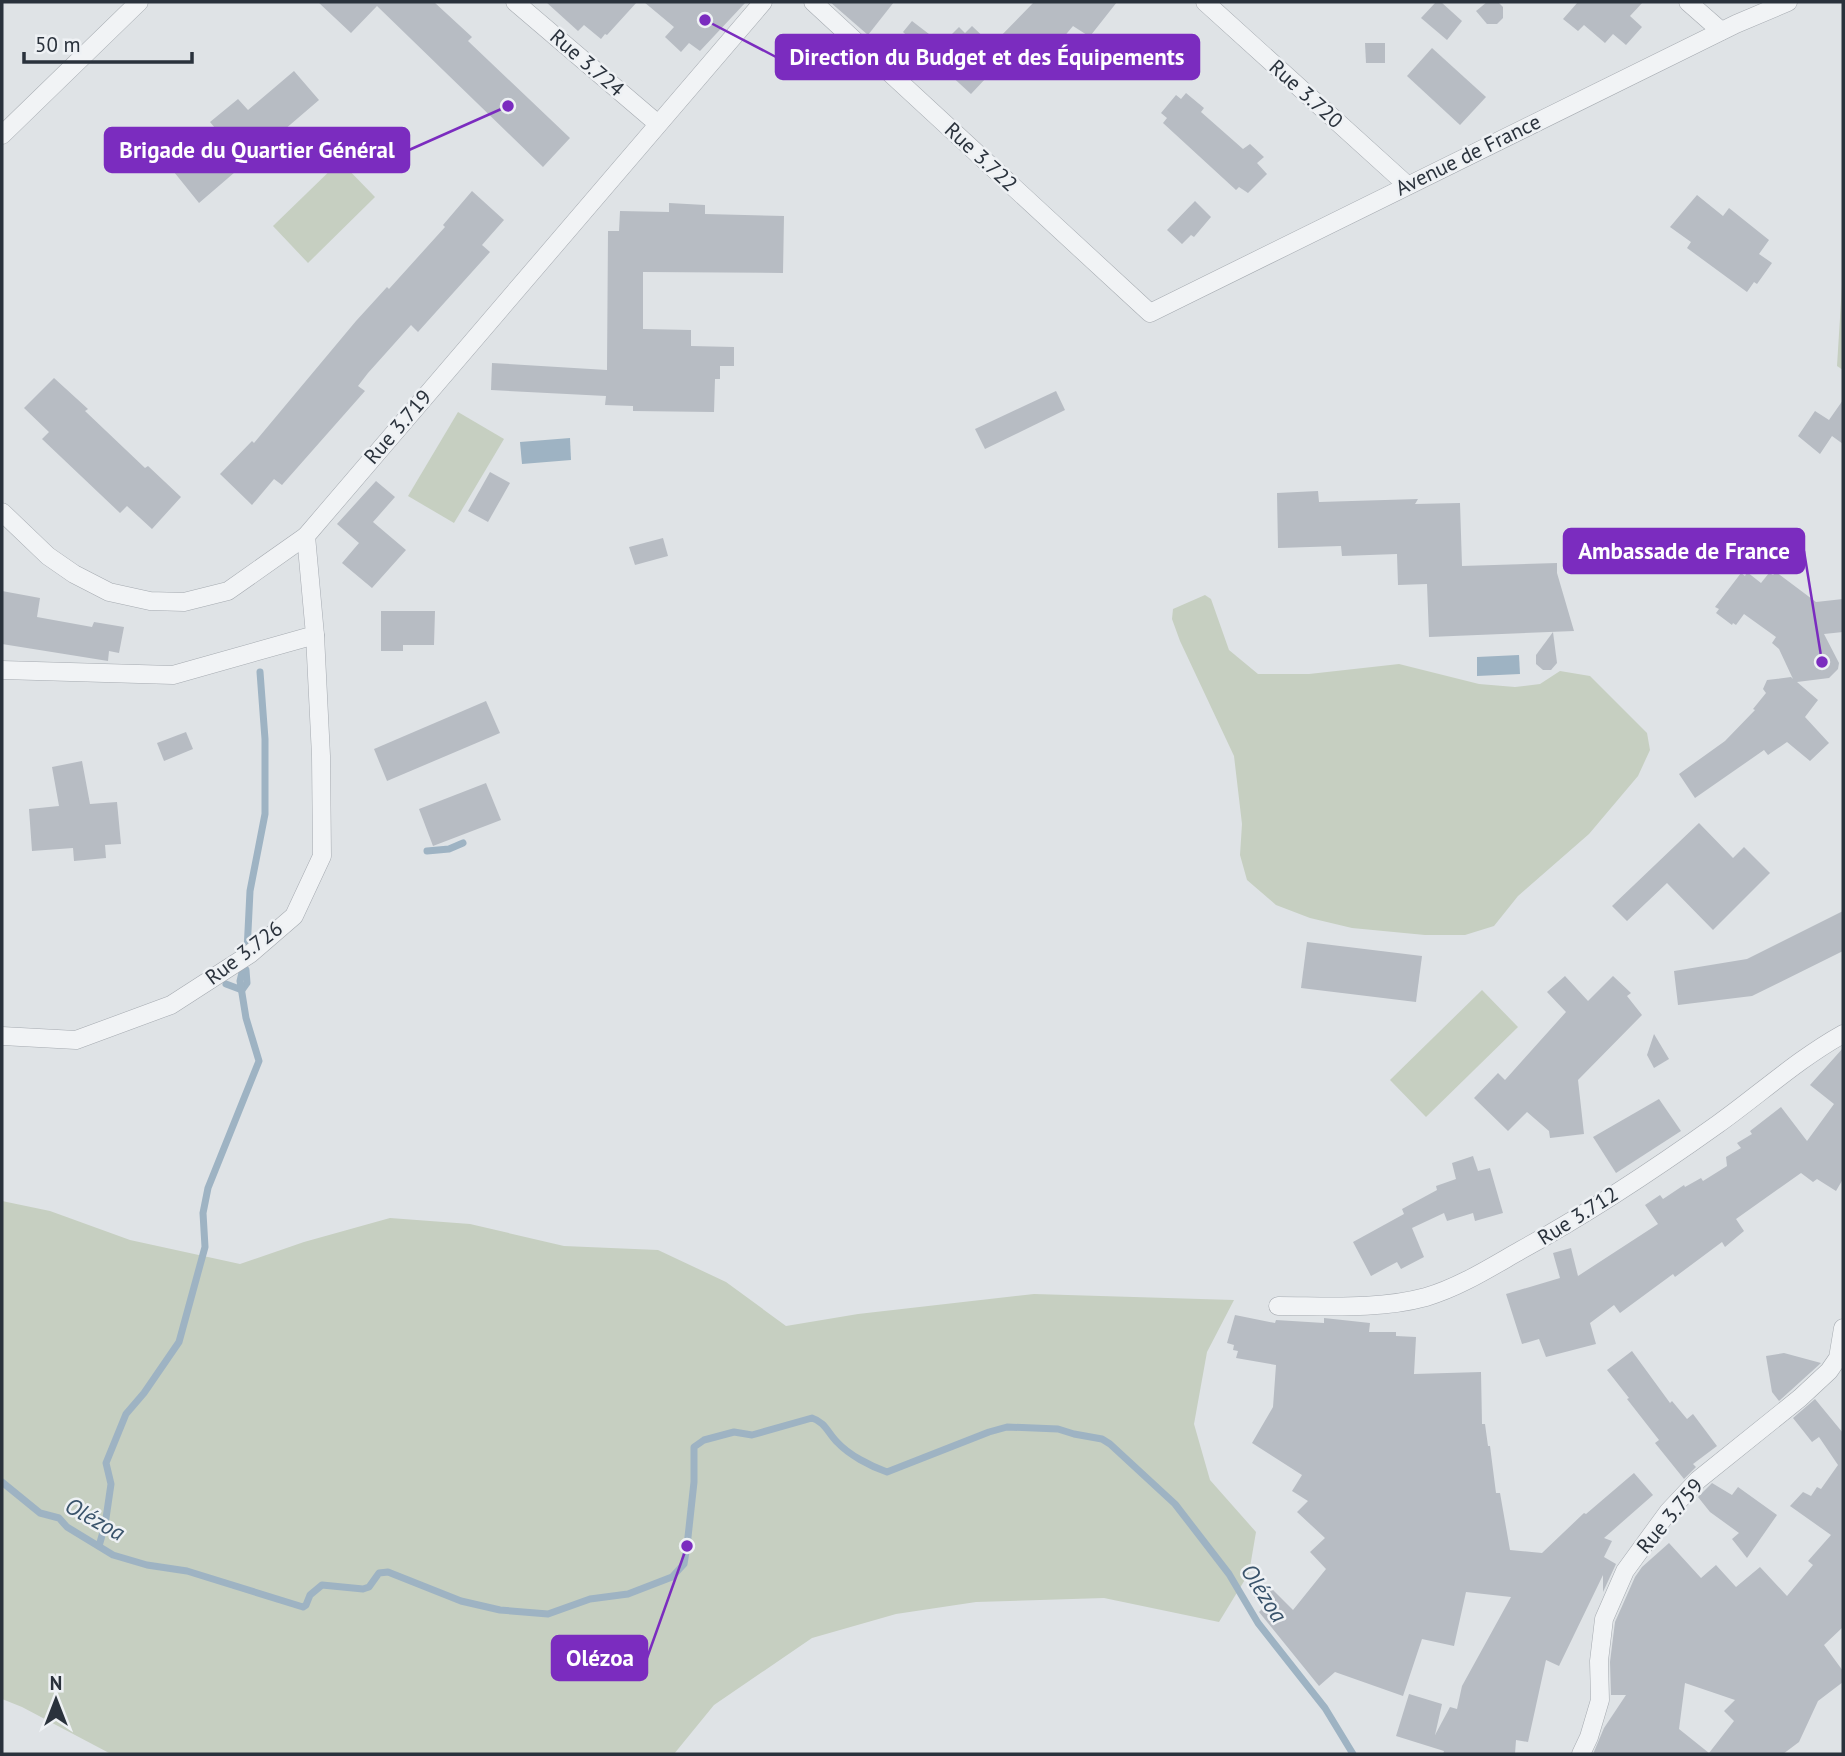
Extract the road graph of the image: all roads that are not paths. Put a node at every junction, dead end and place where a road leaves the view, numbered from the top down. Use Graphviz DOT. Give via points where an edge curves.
graph roads {
  1 [pos="139,2"];
  2 [pos="515,2"];
  3 [pos="763,2"];
  4 [pos="813,2"];
  5 [pos="1205,2"];
  6 [pos="1688,2"];
  7 [pos="1744,2"];
  8 [pos="1788,2"];
  9 [pos="1728,27"];
  10 [pos="658,124"];
  11 [pos="2,135"];
  12 [pos="1407,186"];
  13 [pos="1150,313"];
  14 [pos="2,512"];
  15 [pos="306,536"];
  16 [pos="315,635"];
  17 [pos="2,670"];
  18 [pos="1843,1034"];
  19 [pos="2,1035"];
  20 [pos="1278,1306"];
  21 [pos="1843,1328"];
  22 [pos="1841,1359"];
  23 [pos="1581,1754"];
  1 -- 11 [label="street"];
  2 -- 10 [label="street, Rue 3.724"];
  3 -- 10 [label="street, Rue 3.719"];
  4 -- 13 [label="street, Rue 3.722"];
  5 -- 12 [label="street, Rue 3.720"];
  6 -- 9 [label="street"];
  7 -- 9 [label="street"];
  8 -- 9 [label="street, Avenue de France"];
  9 -- 12 [label="street, Avenue de France"];
  10 -- 15 [label="street, Rue 3.719"];
  12 -- 13 [label="street, Avenue de France"];
  14 -- 15 [label="street, Rue 3.719" via="74,574 109,592 150,601 184,602 228,591"];
  15 -- 16 [label="street"];
  16 -- 17 [label="street" via="173,675"];
  16 -- 19 [label="street, Rue 3.726" via="322,856 294,916 250,954 171,1005 76,1040"];
  18 -- 20 [label="street, Rue 3.712" via="1656,1167 1557,1231 1464,1282 1426,1297 1368,1306"];
  21 -- 22 [label="street, Rue 3.759"];
  22 -- 23 [label="street, Rue 3.759" via="1698,1480 1625,1571 1604,1619 1600,1700"];
}
